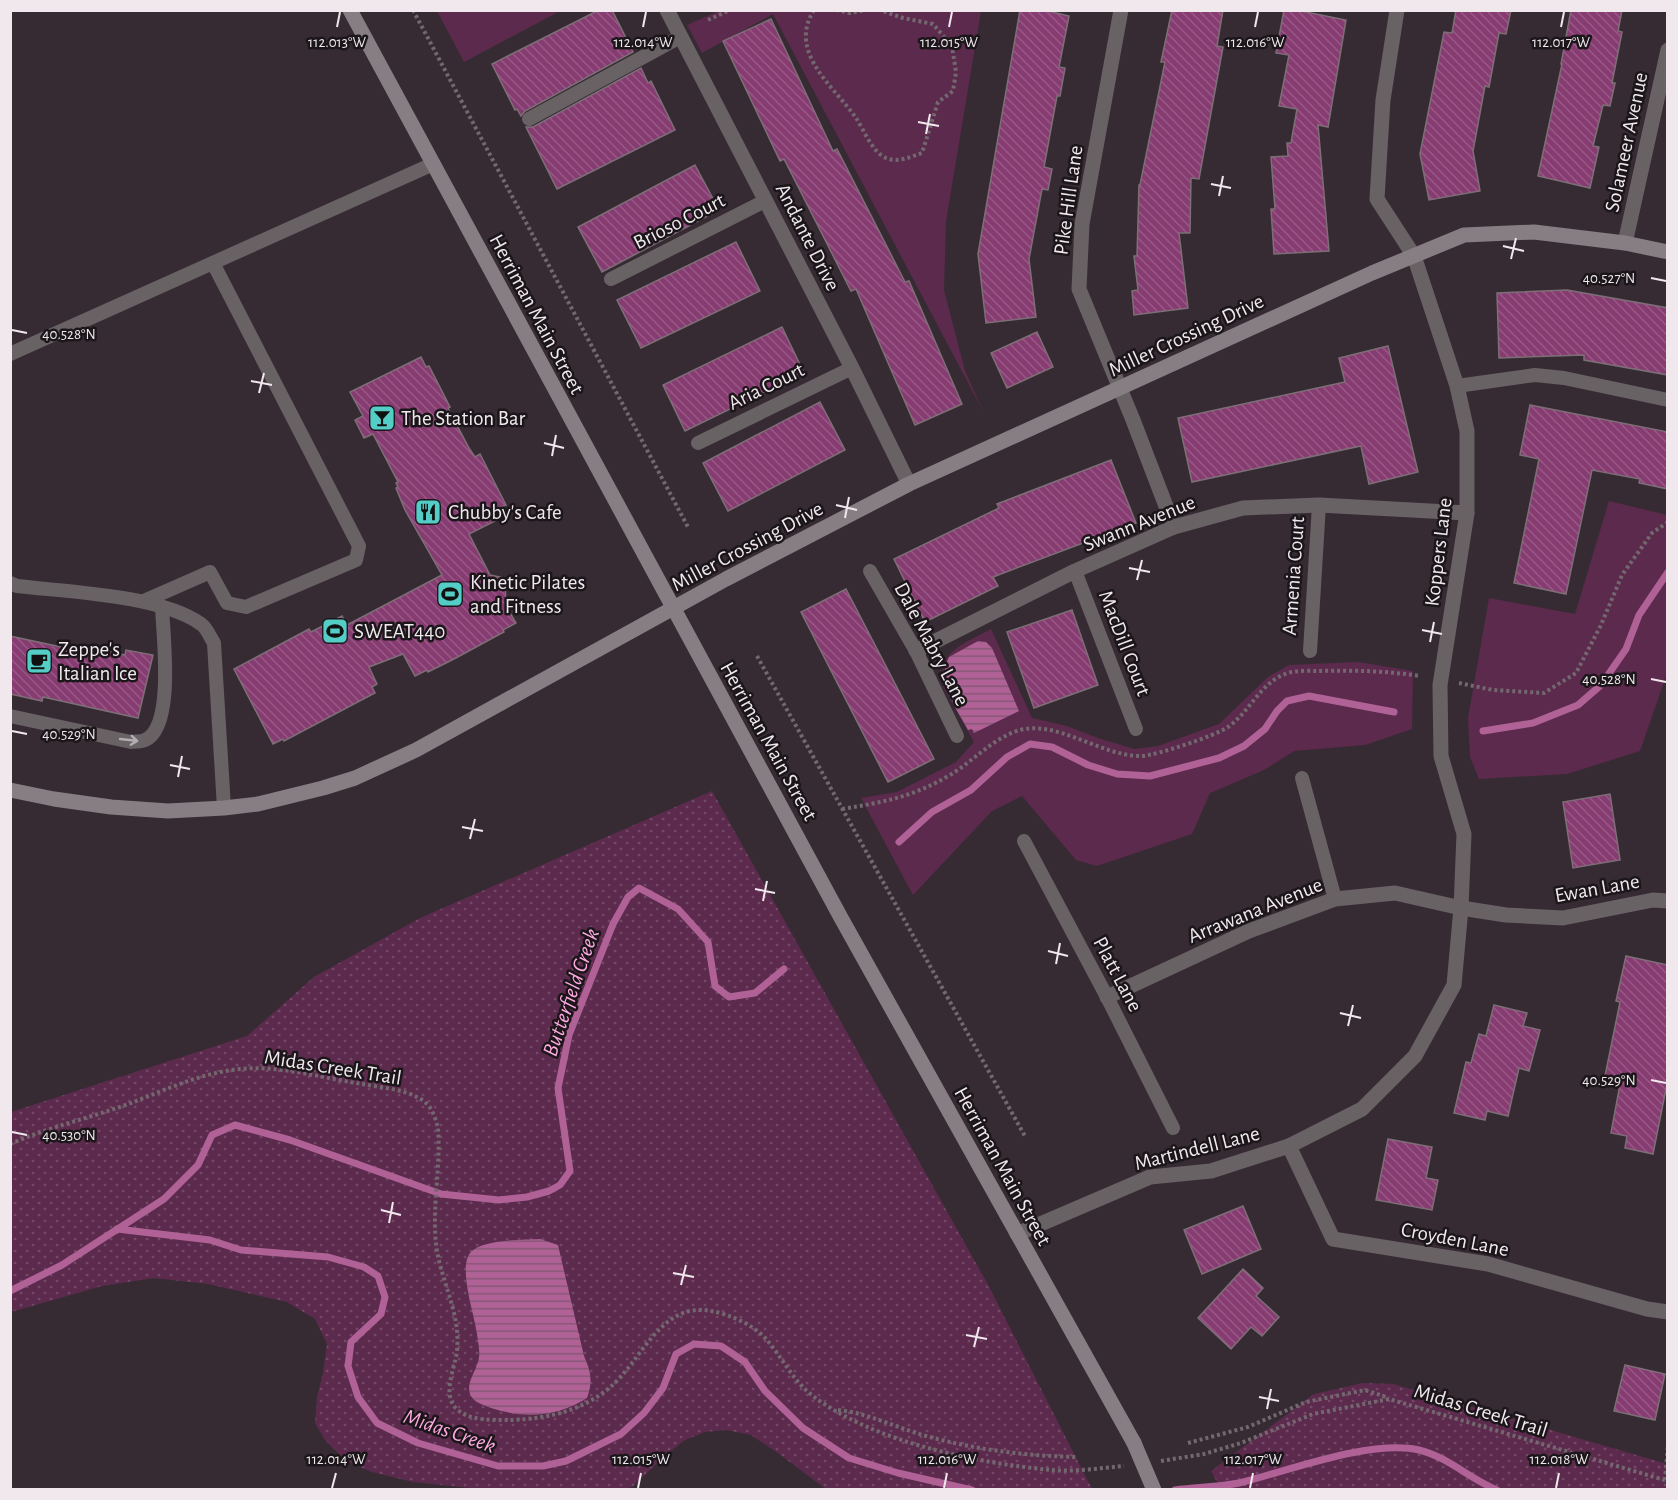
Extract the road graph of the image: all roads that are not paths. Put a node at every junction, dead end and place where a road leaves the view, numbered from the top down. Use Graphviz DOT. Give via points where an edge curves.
graph roads {
  1 [pos="351,10"];
  2 [pos="666,10"];
  3 [pos="1121,10"];
  4 [pos="1397,10"];
  5 [pos="680,37"];
  6 [pos="1668,50"];
  7 [pos="529,118"];
  8 [pos="433,164"];
  9 [pos="765,201"];
  10 [pos="1625,243"];
  11 [pos="1668,252"];
  12 [pos="1414,256"];
  13 [pos="213,263"];
  14 [pos="611,279"];
  15 [pos="10,354"];
  16 [pos="852,368"];
  17 [pos="1457,386"];
  18 [pos="1120,388"];
  19 [pos="1668,400"];
  20 [pos="698,443"];
  21 [pos="909,484"];
  22 [pos="1319,505"];
  23 [pos="1467,513"];
  24 [pos="1174,527"];
  25 [pos="870,571"];
  26 [pos="1075,571"];
  27 [pos="10,583"];
  28 [pos="144,601"];
  29 [pos="162,607"];
  30 [pos="673,609"];
  31 [pos="916,651"];
  32 [pos="1310,651"];
  33 [pos="10,716"];
  34 [pos="1136,729"];
  35 [pos="957,736"];
  36 [pos="1302,778"];
  37 [pos="10,790"];
  38 [pos="224,808"];
  39 [pos="1024,842"];
  40 [pos="1335,899"];
  41 [pos="1668,901"];
  42 [pos="1461,908"];
  43 [pos="1107,997"];
  44 [pos="1173,1128"];
  45 [pos="1289,1146"];
  46 [pos="1017,1234"];
  47 [pos="1668,1312"];
  48 [pos="1154,1490"];
  1 -- 8 [label="street, Herriman Main Street"];
  2 -- 5 [label="street, Andante Drive"];
  3 -- 18 [label="street, Pike Hill Lane" via="1082,224 1079,289"];
  4 -- 12 [label="street, Koppers Lane" via="1383,100 1377,199"];
  5 -- 7 [label="lane"];
  5 -- 9 [label="street, Andante Drive"];
  6 -- 10 [label="street, Solameer Avenue"];
  8 -- 13 [label="lane"];
  8 -- 30 [label="street, Herriman Main Street"];
  9 -- 14 [label="lane, Brioso Court"];
  9 -- 16 [label="street, Andante Drive"];
  10 -- 11 [label="street, Miller Crossing Drive"];
  10 -- 12 [label="street, Miller Crossing Drive" via="1534,232 1464,236"];
  12 -- 17 [label="street, Koppers Lane"];
  12 -- 18 [label="street, Miller Crossing Drive"];
  13 -- 15 [label="lane"];
  13 -- 28 [label="lane" via="360,546 356,560 246,607 227,603 210,572"];
  16 -- 20 [label="lane, Aria Court"];
  16 -- 21 [label="street, Andante Drive"];
  17 -- 19 [label="lane" via="1535,375"];
  17 -- 23 [label="street, Koppers Lane" via="1467,431"];
  18 -- 21 [label="street, Miller Crossing Drive"];
  18 -- 24 [label="street, Pike Hill Lane"];
  21 -- 30 [label="street, Miller Crossing Drive"];
  22 -- 23 [label="street, Swann Avenue"];
  22 -- 24 [label="street, Swann Avenue" via="1243,508"];
  22 -- 32 [label="lane, Armenia Court"];
  23 -- 42 [label="street, Koppers Lane" via="1440,685 1441,756 1464,834"];
  24 -- 26 [label="street, Swann Avenue"];
  25 -- 31 [label="lane, Dale Mabry Lane"];
  26 -- 31 [label="street, Swann Avenue"];
  26 -- 34 [label="lane, MacDill Court"];
  27 -- 28 [label="lane"];
  28 -- 29 [label="lane"];
  33 -- 29 [label="lane, one-way" via="131,742 144,741 161,722 165,699"];
  29 -- 38 [label="lane" via="203,626 214,643"];
  30 -- 38 [label="street, Miller Crossing Drive" via="386,765 312,791"];
  30 -- 46 [label="street, Herriman Main Street"];
  31 -- 35 [label="lane, Dale Mabry Lane"];
  36 -- 40 [label="lane"];
  37 -- 38 [label="street, Miller Crossing Drive" via="111,807 168,811"];
  39 -- 43 [label="lane, Platt Lane"];
  40 -- 42 [label="street, Arrawana Avenue" via="1395,893"];
  40 -- 43 [label="street, Arrawana Avenue" via="1249,932"];
  41 -- 42 [label="street, Ewan Lane" via="1653,900 1563,918"];
  42 -- 45 [label="street, Koppers Lane" via="1454,985 1415,1056 1362,1109"];
  43 -- 44 [label="lane, Platt Lane"];
  45 -- 46 [label="street, Martindell Lane" via="1210,1171 1150,1178"];
  45 -- 47 [label="street, Croyden Lane" via="1333,1239 1488,1264"];
  46 -- 48 [label="street, Herriman Main Street, bridge" via="1134,1443"];
}
